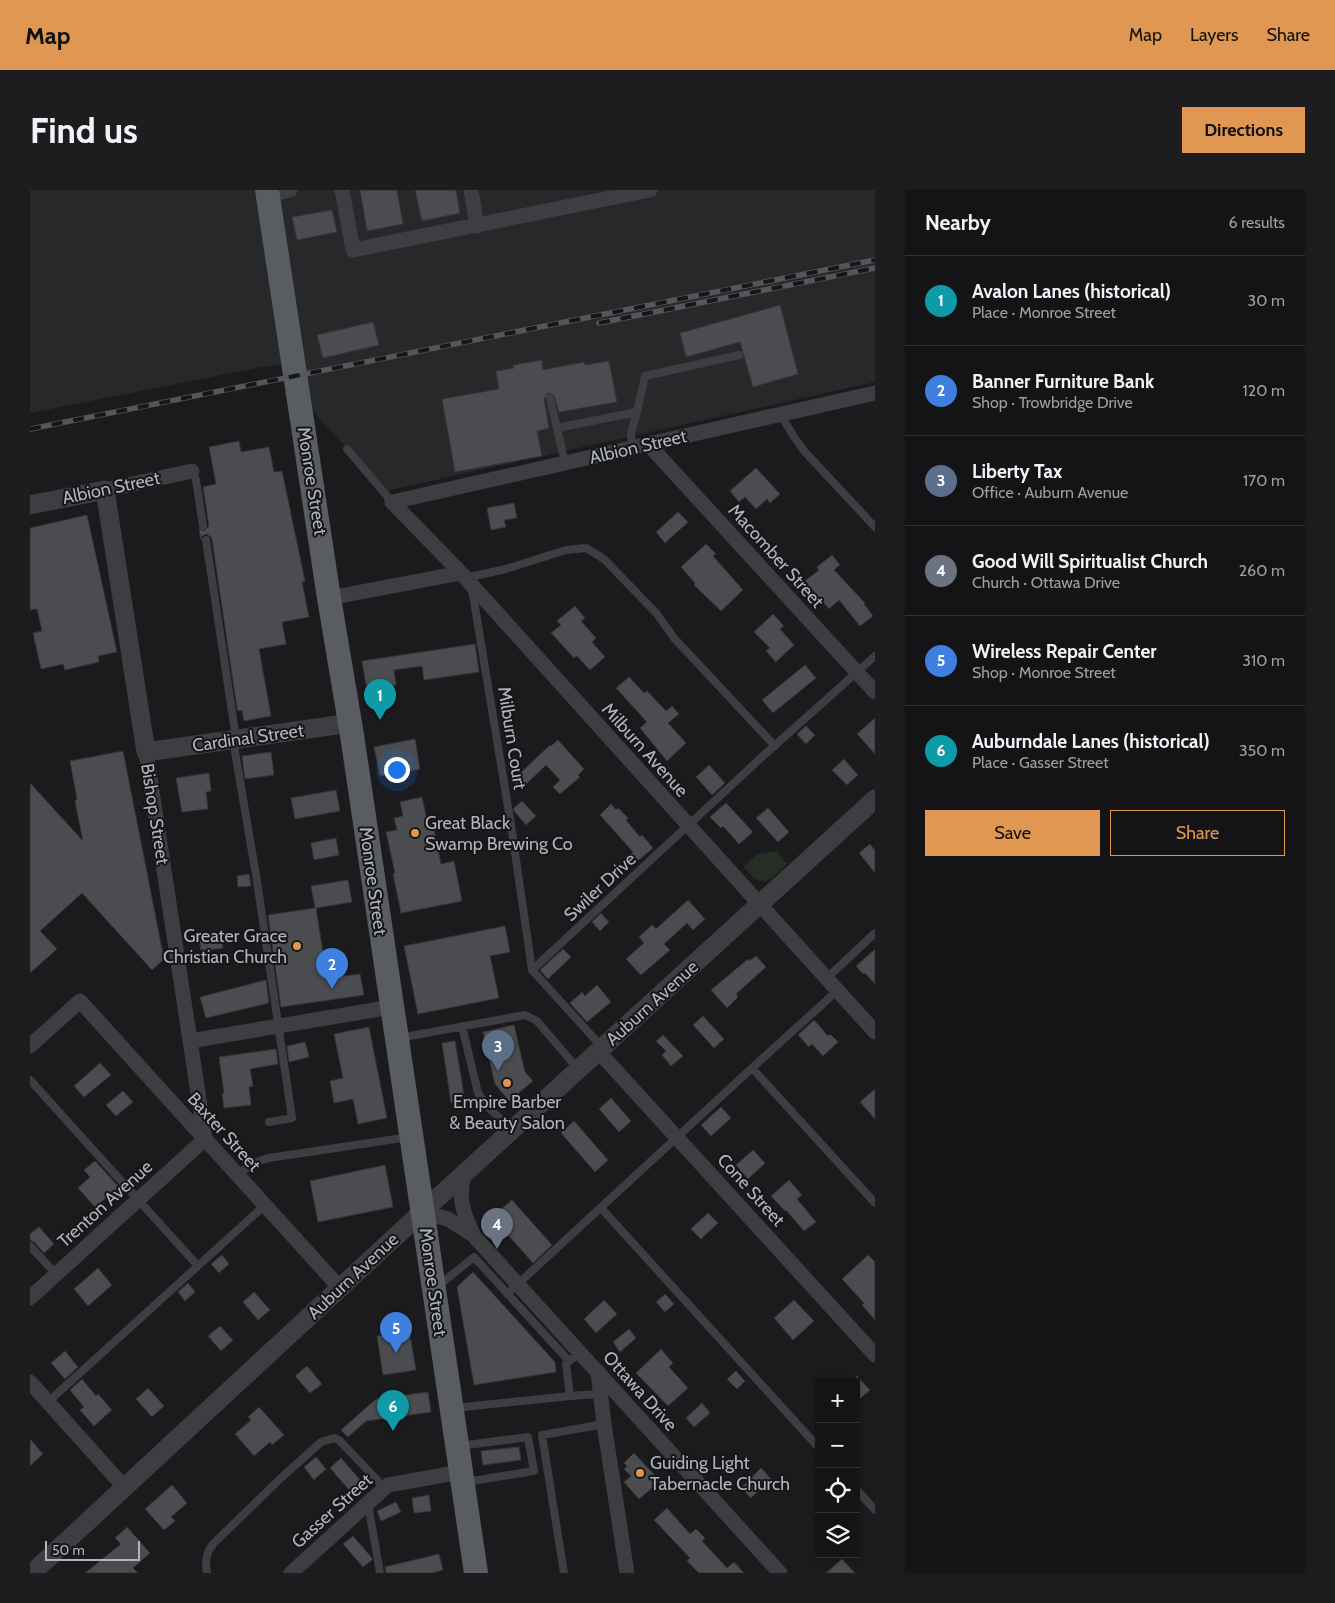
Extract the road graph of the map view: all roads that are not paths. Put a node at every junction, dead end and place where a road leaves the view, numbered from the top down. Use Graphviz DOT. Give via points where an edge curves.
graph roads {
  1 [pos="342,190"];
  2 [pos="471,190"];
  3 [pos="650,190"];
  4 [pos="275,192"];
  5 [pos="477,226"];
  6 [pos="740,355"];
  7 [pos="875,394"];
  8 [pos="550,398"];
  9 [pos="637,412"];
  10 [pos="781,415"];
  11 [pos="556,428"];
  12 [pos="649,444"];
  13 [pos="632,448"];
  14 [pos="347,449"];
  15 [pos="565,463"];
  16 [pos="192,471"];
  17 [pos="106,490"];
  18 [pos="397,500"];
  19 [pos="30,505"];
  20 [pos="203,526"];
  21 [pos="875,527"];
  22 [pos="206,540"];
  23 [pos="465,579"];
  24 [pos="329,598"];
  25 [pos="875,656"];
  26 [pos="857,673"];
  27 [pos="875,692"];
  28 [pos="351,723"];
  29 [pos="235,739"];
  30 [pos="775,746"];
  31 [pos="146,752"];
  32 [pos="875,799"];
  33 [pos="687,826"];
  34 [pos="759,904"];
  35 [pos="875,933"];
  36 [pos="532,970"];
  37 [pos="826,979"];
  38 [pos="838,991"];
  39 [pos="392,1007"];
  40 [pos="278,1026"];
  41 [pos="462,1026"];
  42 [pos="875,1032"];
  43 [pos="396,1039"];
  44 [pos="190,1041"];
  45 [pos="30,1046"];
  46 [pos="600,1049"];
  47 [pos="752,1068"];
  48 [pos="578,1069"];
  49 [pos="30,1080"];
  50 [pos="269,1122"];
  51 [pos="512,1130"];
  52 [pos="411,1137"];
  53 [pos="677,1137"];
  54 [pos="205,1139"];
  55 [pos="465,1173"];
  56 [pos="237,1174"];
  57 [pos="137,1200"];
  58 [pos="875,1203"];
  59 [pos="265,1205"];
  60 [pos="601,1208"];
  61 [pos="422,1212"];
  62 [pos="473,1235"];
  63 [pos="30,1246"];
  64 [pos="479,1252"];
  65 [pos="198,1266"];
  66 [pos="56,1274"];
  67 [pos="340,1288"];
  68 [pos="513,1289"];
  69 [pos="434,1290"];
  70 [pos="30,1298"];
  71 [pos="875,1355"];
  72 [pos="574,1357"];
  73 [pos="598,1372"];
  74 [pos="30,1382"];
  75 [pos="600,1394"];
  76 [pos="570,1396"];
  77 [pos="48,1402"];
  78 [pos="452,1408"];
  79 [pos="604,1424"];
  80 [pos="542,1435"];
  81 [pos="528,1438"];
  82 [pos="815,1444"];
  83 [pos="457,1446"];
  84 [pos="462,1477"];
  85 [pos="125,1488"];
  86 [pos="384,1488"];
  87 [pos="860,1493"];
  88 [pos="368,1502"];
  89 [pos="875,1510"];
  90 [pos="32,1573"];
  91 [pos="207,1573"];
  92 [pos="291,1573"];
  93 [pos="380,1573"];
  94 [pos="476,1573"];
  95 [pos="564,1573"];
  96 [pos="627,1573"];
  97 [pos="780,1573"];
  1 -- 5 [label="street" via="353,250"];
  2 -- 5 [label="street"];
  3 -- 5 [label="street"];
  4 -- 24 [label="main road, Monroe Street"];
  6 -- 9 [label="lane" via="645,376"];
  7 -- 10 [label="street, Albion Street"];
  8 -- 11 [label="lane"];
  9 -- 11 [label="lane"];
  9 -- 13 [label="lane" via="631,433"];
  10 -- 12 [label="street, Albion Street"];
  10 -- 21 [label="lane" via="806,452"];
  11 -- 15 [label="lane"];
  12 -- 13 [label="street, Albion Street"];
  12 -- 26 [label="street, Macomber Street"];
  13 -- 15 [label="street, Albion Street"];
  14 -- 18 [label="lane"];
  15 -- 18 [label="street, Albion Street"];
  16 -- 17 [label="street, Albion Street"];
  16 -- 20 [label="lane"];
  17 -- 19 [label="street, Albion Street"];
  17 -- 31 [label="street, Bishop Street"];
  18 -- 23 [label="street, Milburn Avenue"];
  22 -- 29 [label="lane"];
  23 -- 24 [label="street"];
  23 -- 30 [label="lane" via="566,550 586,548 596,553 657,614 684,649"];
  23 -- 33 [label="street, Milburn Avenue"];
  23 -- 36 [label="lane, Milburn Court" via="511,825"];
  24 -- 28 [label="main road, Monroe Street"];
  25 -- 26 [label="lane, Swiler Drive"];
  26 -- 27 [label="street, Macomber Street"];
  26 -- 30 [label="lane, Swiler Drive"];
  28 -- 29 [label="street, Cardinal Street"];
  28 -- 39 [label="main road, Monroe Street"];
  29 -- 31 [label="street, Cardinal Street"];
  29 -- 40 [label="lane"];
  30 -- 33 [label="lane, Swiler Drive"];
  31 -- 44 [label="street, Bishop Street"];
  32 -- 34 [label="street, Auburn Avenue"];
  33 -- 34 [label="street, Milburn Avenue"];
  33 -- 36 [label="lane, Swiler Drive"];
  34 -- 37 [label="street, Milburn Avenue"];
  34 -- 46 [label="street, Auburn Avenue"];
  35 -- 37 [label="lane"];
  36 -- 46 [label="lane"];
  37 -- 38 [label="street, Milburn Avenue"];
  38 -- 42 [label="street, Milburn Avenue"];
  38 -- 47 [label="lane"];
  39 -- 40 [label="street"];
  39 -- 43 [label="main road, Monroe Street"];
  40 -- 44 [label="street"];
  40 -- 50 [label="lane" via="292,1118"];
  41 -- 43 [label="lane"];
  41 -- 48 [label="lane" via="525,1015 532,1017"];
  41 -- 51 [label="lane" via="478,1093"];
  43 -- 52 [label="main road, Monroe Street"];
  44 -- 54 [label="street, Bishop Street"];
  45 -- 54 [label="street, Baxter Street" via="80,1001"];
  46 -- 48 [label="street, Auburn Avenue"];
  46 -- 53 [label="street, Cone Street"];
  47 -- 53 [label="lane"];
  47 -- 58 [label="lane"];
  48 -- 51 [label="street, Auburn Avenue"];
  49 -- 57 [label="lane"];
  51 -- 55 [label="street, Auburn Avenue"];
  52 -- 56 [label="lane" via="269,1158"];
  52 -- 61 [label="main road, Monroe Street"];
  53 -- 60 [label="lane"];
  53 -- 71 [label="street, Cone Street"];
  54 -- 56 [label="street, Baxter Street"];
  54 -- 57 [label="street, Trenton Avenue"];
  55 -- 61 [label="street, Auburn Avenue"];
  55 -- 62 [label="street, Ottawa Drive" via="461,1198"];
  56 -- 59 [label="street, Baxter Street"];
  57 -- 65 [label="lane"];
  57 -- 66 [label="street, Trenton Avenue"];
  59 -- 65 [label="lane"];
  59 -- 67 [label="street, Baxter Street"];
  60 -- 68 [label="lane"];
  60 -- 82 [label="lane"];
  61 -- 62 [label="street, Ottawa Drive" via="448,1219"];
  61 -- 67 [label="street, Auburn Avenue"];
  61 -- 69 [label="main road, Monroe Street"];
  62 -- 64 [label="street, Ottawa Drive"];
  63 -- 66 [label="lane"];
  64 -- 68 [label="street, Ottawa Drive"];
  64 -- 69 [label="lane"];
  65 -- 77 [label="lane"];
  66 -- 70 [label="street, Trenton Avenue"];
  67 -- 85 [label="street, Auburn Avenue"];
  68 -- 72 [label="street, Ottawa Drive"];
  69 -- 78 [label="main road, Monroe Street"];
  72 -- 73 [label="street, Ottawa Drive"];
  72 -- 76 [label="lane" via="566,1364"];
  73 -- 75 [label="street"];
  73 -- 97 [label="street, Ottawa Drive"];
  74 -- 77 [label="street"];
  75 -- 76 [label="lane"];
  75 -- 79 [label="street"];
  76 -- 78 [label="lane"];
  77 -- 85 [label="street"];
  78 -- 83 [label="main road, Monroe Street"];
  79 -- 80 [label="lane"];
  79 -- 96 [label="street"];
  80 -- 81 [label="lane"];
  80 -- 95 [label="lane"];
  81 -- 83 [label="lane"];
  81 -- 84 [label="lane" via="534,1471"];
  83 -- 84 [label="main road, Monroe Street"];
  84 -- 86 [label="street, Gasser Street" via="401,1482"];
  84 -- 94 [label="main road, Monroe Street"];
  85 -- 90 [label="street, Auburn Avenue"];
  86 -- 88 [label="street, Gasser Street"];
  86 -- 91 [label="lane" via="339,1440 334,1438 321,1442 214,1543 206,1558"];
  87 -- 89 [label="lane"];
  88 -- 92 [label="street, Gasser Street"];
  88 -- 93 [label="lane"];
}
